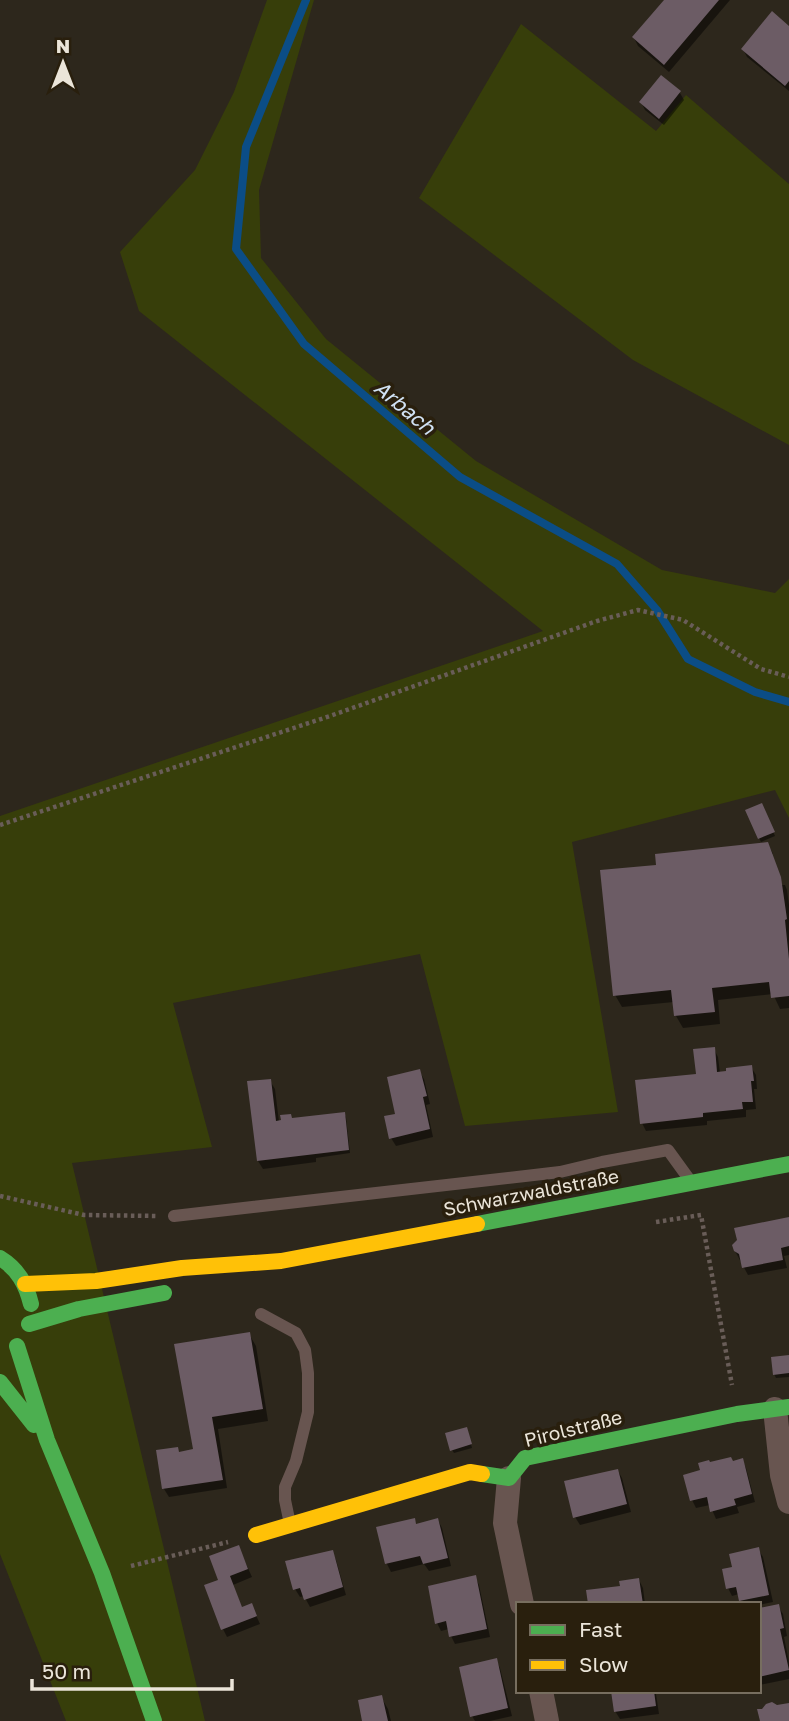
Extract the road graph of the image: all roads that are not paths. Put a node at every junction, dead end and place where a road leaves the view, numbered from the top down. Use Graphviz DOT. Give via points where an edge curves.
graph roads {
  1 [pos="789,1164"];
  2 [pos="691,1183"];
  3 [pos="174,1216"];
  4 [pos="0,1258"];
  5 [pos="281,1261"];
  6 [pos="223,1281"];
  7 [pos="25,1284"];
  8 [pos="175,1291"];
  9 [pos="261,1314"];
  10 [pos="29,1324"];
  11 [pos="17,1346"];
  12 [pos="4,1357"];
  13 [pos="0,1382"];
  14 [pos="782,1408"];
  15 [pos="47,1440"];
  16 [pos="509,1478"];
  17 [pos="789,1502"];
  18 [pos="290,1525"];
  19 [pos="256,1535"];
  20 [pos="522,1602"];
  21 [pos="541,1693"];
  22 [pos="154,1721"];
  23 [pos="547,1721"];
  1 -- 2 [label="street, Schwarzwaldstraße"];
  2 -- 3 [label="lane" via="668,1150 559,1172"];
  2 -- 5 [label="street, Schwarzwaldstraße"];
  4 -- 7 [label="street"];
  5 -- 6 [label="street, Schwarzwaldstraße"];
  5 -- 7 [label="street, Schwarzwaldstraße"];
  7 -- 10 [label="street" via="31,1307"];
  8 -- 10 [label="street" via="79,1308"];
  9 -- 18 [label="lane" via="296,1333 305,1350 308,1412 285,1487"];
  10 -- 11 [label="street"];
  11 -- 12 [label="street"];
  11 -- 15 [label="street"];
  13 -- 15 [label="street"];
  14 -- 16 [label="street, Pirolstraße" via="525,1458"];
  14 -- 17 [label="street" via="782,1475"];
  15 -- 22 [label="street" via="102,1573"];
  16 -- 18 [label="street" via="470,1472"];
  16 -- 20 [label="street" via="505,1523"];
  18 -- 19 [label="street"];
  21 -- 23 [label="street"];
}
